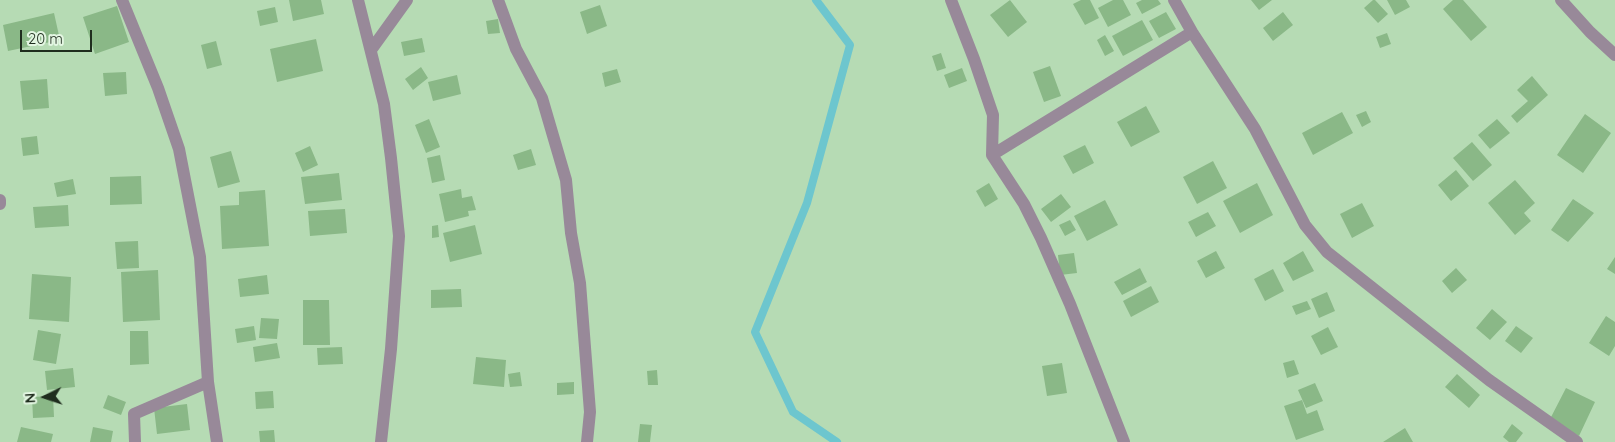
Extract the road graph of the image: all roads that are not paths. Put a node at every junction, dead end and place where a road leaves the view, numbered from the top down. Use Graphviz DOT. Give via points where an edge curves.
graph roads {
  1 [pos="122,0"];
  2 [pos="358,0"];
  3 [pos="407,0"];
  4 [pos="498,0"];
  5 [pos="951,0"];
  6 [pos="1174,0"];
  7 [pos="1561,0"];
  8 [pos="1192,32"];
  9 [pos="370,50"];
  10 [pos="1615,55"];
  11 [pos="992,156"];
  12 [pos="0,200"];
  13 [pos="0,204"];
  14 [pos="208,382"];
  15 [pos="135,442"];
  16 [pos="217,442"];
  17 [pos="381,442"];
  18 [pos="587,442"];
  19 [pos="1124,442"];
  20 [pos="1576,442"];
  1 -- 14 [label="street" via="180,149 200,256"];
  2 -- 9 [label="street"];
  3 -- 9 [label="street"];
  4 -- 18 [label="street" via="520,56 542,98 566,180 580,283 590,412"];
  5 -- 11 [label="street" via="993,115"];
  6 -- 8 [label="street"];
  7 -- 10 [label="street"];
  8 -- 11 [label="street"];
  8 -- 20 [label="street" via="1255,129 1306,225 1327,252 1489,380"];
  9 -- 17 [label="street" via="384,104 399,236"];
  11 -- 19 [label="street" via="1024,204 1041,238"];
  12 -- 13 [label="street"];
  14 -- 15 [label="street" via="134,414"];
  14 -- 16 [label="street"];
}
